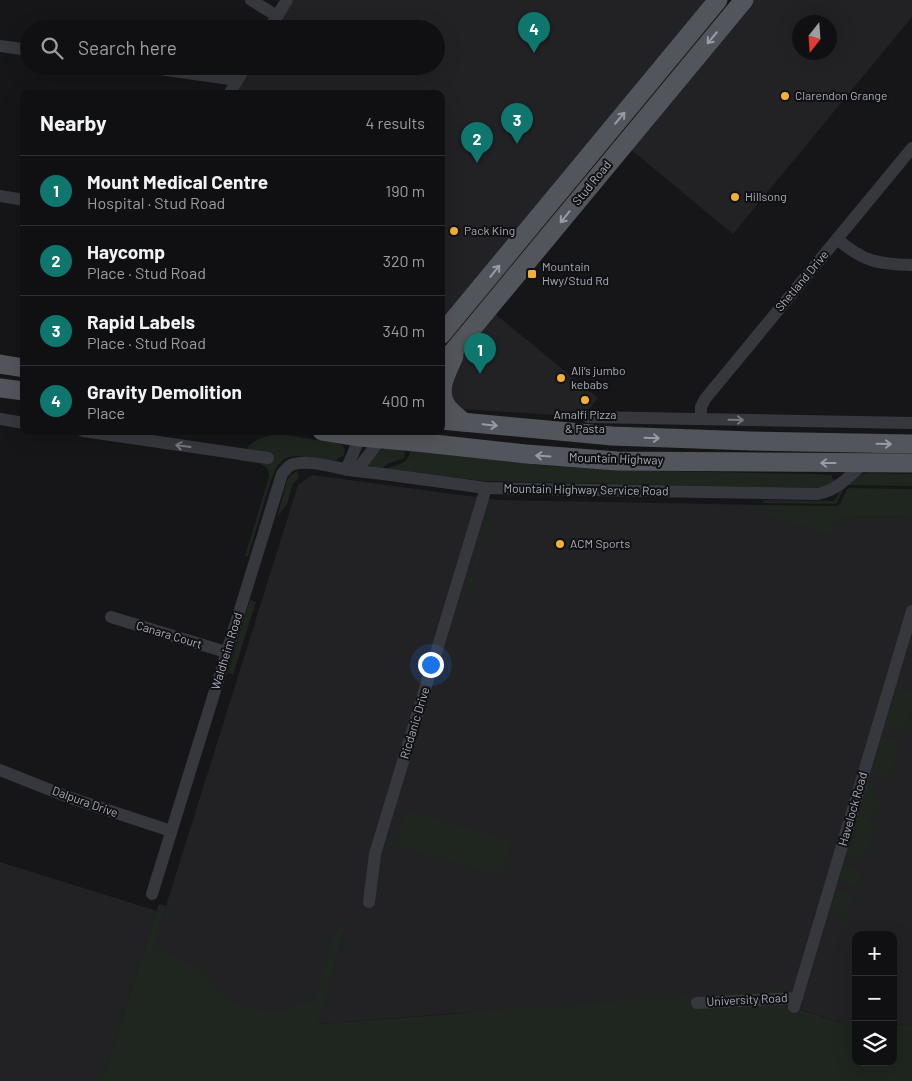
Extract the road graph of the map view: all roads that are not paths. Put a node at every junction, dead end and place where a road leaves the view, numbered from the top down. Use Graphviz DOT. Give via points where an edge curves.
graph roads {
  1 [pos="251,0"];
  2 [pos="287,0"];
  3 [pos="718,0"];
  4 [pos="744,0"];
  5 [pos="277,16"];
  6 [pos="275,20"];
  7 [pos="0,46"];
  8 [pos="20,49"];
  9 [pos="202,75"];
  10 [pos="240,75"];
  11 [pos="237,80"];
  12 [pos="231,90"];
  13 [pos="644,120"];
  14 [pos="912,148"];
  15 [pos="587,158"];
  16 [pos="0,196"];
  17 [pos="20,199"];
  18 [pos="836,239"];
  19 [pos="912,265"];
  20 [pos="506,288"];
  21 [pos="474,296"];
  22 [pos="445,330"];
  23 [pos="460,344"];
  24 [pos="445,361"];
  25 [pos="0,364"];
  26 [pos="20,367"];
  27 [pos="445,377"];
  28 [pos="0,388"];
  29 [pos="20,390"];
  30 [pos="445,403"];
  31 [pos="588,417"];
  32 [pos="0,419"];
  33 [pos="701,419"];
  34 [pos="445,420"];
  35 [pos="20,422"];
  36 [pos="463,422"];
  37 [pos="912,423"];
  38 [pos="554,431"];
  39 [pos="111,435"];
  40 [pos="373,435"];
  41 [pos="912,444"];
  42 [pos="268,458"];
  43 [pos="617,461"];
  44 [pos="864,463"];
  45 [pos="912,464"];
  46 [pos="351,471"];
  47 [pos="486,488"];
  48 [pos="912,611"];
  49 [pos="111,617"];
  50 [pos="226,652"];
  51 [pos="0,770"];
  52 [pos="171,830"];
  53 [pos="152,894"];
  54 [pos="369,902"];
  55 [pos="697,1003"];
  56 [pos="796,1003"];
  1 -- 5 [label="street"];
  2 -- 5 [label="street"];
  15 -- 3 [label="main road, Stud Road, one-way"];
  4 -- 13 [label="main road, Stud Road, one-way"];
  5 -- 6 [label="street"];
  7 -- 8 [label="street"];
  9 -- 11 [label="street"];
  10 -- 11 [label="street"];
  11 -- 12 [label="street"];
  13 -- 15 [label="main road" via="602,154"];
  13 -- 20 [label="main road, Stud Road, one-way"];
  14 -- 18 [label="street, Shetland Drive"];
  21 -- 15 [label="main road, Stud Road, one-way"];
  16 -- 17 [label="street"];
  18 -- 19 [label="street" via="871,261"];
  18 -- 33 [label="street, Shetland Drive" via="705,399"];
  20 -- 21 [label="main road" via="488,298"];
  20 -- 23 [label="main road, Stud Road"];
  21 -- 22 [label="main road, Stud Road"];
  23 -- 24 [label="main road, Stud Road"];
  23 -- 27 [label="main road"];
  25 -- 26 [label="main road"];
  28 -- 29 [label="main road"];
  30 -- 36 [label="main road"];
  31 -- 33 [label="street"];
  32 -- 35 [label="street"];
  33 -- 37 [label="street, one-way"];
  34 -- 36 [label="main road, Mountain Highway"];
  36 -- 38 [label="main road, Mountain Highway, one-way"];
  38 -- 41 [label="main road, Mountain Highway, one-way" via="680,439"];
  38 -- 43 [label="main road" via="567,446"];
  42 -- 39 [label="street, one-way"];
  43 -- 40 [label="main road, Mountain Highway, one-way" via="526,454"];
  40 -- 46 [label="street"];
  40 -- 46 [label="street"];
  44 -- 43 [label="main road, Mountain Highway, one-way"];
  44 -- 45 [label="main road, Mountain Highway"];
  44 -- 47 [label="street, Mountain Highway Service Road" via="836,488 818,494"];
  46 -- 47 [label="street, Mountain Highway Service Road"];
  46 -- 50 [label="street, Waldheim Road" via="300,463 290,466 282,474"];
  47 -- 54 [label="street, Ricdanic Drive" via="375,854"];
  48 -- 56 [label="street, Havelock Road"];
  49 -- 50 [label="street, Canara Court"];
  50 -- 52 [label="street, Waldheim Road"];
  51 -- 52 [label="street, Dalpura Drive" via="91,805"];
  52 -- 53 [label="street, Waldheim Road"];
  55 -- 56 [label="street, University Road"];
}
